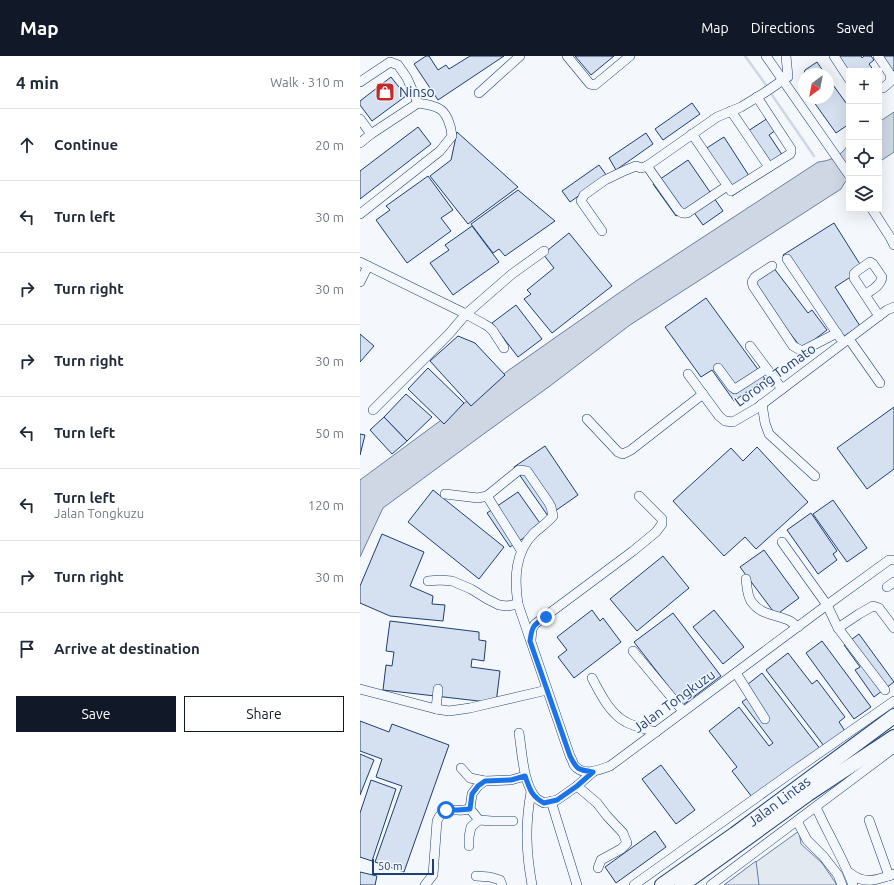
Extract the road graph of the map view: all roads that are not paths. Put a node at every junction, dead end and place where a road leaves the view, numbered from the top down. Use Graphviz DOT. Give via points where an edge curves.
graph roads {
  1 [pos="520,56"];
  2 [pos="567,56"];
  3 [pos="769,56"];
  4 [pos="786,56"];
  5 [pos="834,56"];
  6 [pos="878,56"];
  7 [pos="628,57"];
  8 [pos="846,74"];
  9 [pos="785,79"];
  10 [pos="360,82"];
  11 [pos="882,88"];
  12 [pos="479,93"];
  13 [pos="757,97"];
  14 [pos="418,103"];
  15 [pos="731,111"];
  16 [pos="360,119"];
  17 [pos="371,134"];
  18 [pos="692,134"];
  19 [pos="828,140"];
  20 [pos="360,143"];
  21 [pos="846,162"];
  22 [pos="647,166"];
  23 [pos="769,167"];
  24 [pos="846,170"];
  25 [pos="727,186"];
  26 [pos="874,212"];
  27 [pos="880,212"];
  28 [pos="360,214"];
  29 [pos="602,231"];
  30 [pos="894,232"];
  31 [pos="894,245"];
  32 [pos="544,251"];
  33 [pos="787,259"];
  34 [pos="364,264"];
  35 [pos="772,266"];
  36 [pos="360,282"];
  37 [pos="865,295"];
  38 [pos="894,302"];
  39 [pos="887,311"];
  40 [pos="466,314"];
  41 [pos="836,332"];
  42 [pos="846,341"];
  43 [pos="750,346"];
  44 [pos="504,348"];
  45 [pos="718,368"];
  46 [pos="766,369"];
  47 [pos="688,374"];
  48 [pos="880,383"];
  49 [pos="782,389"];
  50 [pos="703,394"];
  51 [pos="762,404"];
  52 [pos="373,410"];
  53 [pos="587,419"];
  54 [pos="815,476"];
  55 [pos="445,494"];
  56 [pos="486,496"];
  57 [pos="639,496"];
  58 [pos="782,542"];
  59 [pos="521,550"];
  60 [pos="894,560"];
  61 [pos="746,579"];
  62 [pos="428,581"];
  63 [pos="518,604"];
  64 [pos="827,605"];
  65 [pos="798,627"];
  66 [pos="838,628"];
  67 [pos="894,628"];
  68 [pos="530,641"];
  69 [pos="633,651"];
  70 [pos="736,673"];
  71 [pos="592,678"];
  72 [pos="360,689"];
  73 [pos="438,689"];
  74 [pos="547,690"];
  75 [pos="885,690"];
  76 [pos="894,700"];
  77 [pos="436,709"];
  78 [pos="683,711"];
  79 [pos="894,716"];
  80 [pos="765,719"];
  81 [pos="656,732"];
  82 [pos="519,733"];
  83 [pos="894,737"];
  84 [pos="894,748"];
  85 [pos="461,768"];
  86 [pos="593,772"];
  87 [pos="525,776"];
  88 [pos="485,781"];
  89 [pos="577,786"];
  90 [pos="531,792"];
  91 [pos="551,801"];
  92 [pos="816,807"];
  93 [pos="470,809"];
  94 [pos="479,820"];
  95 [pos="869,820"];
  96 [pos="512,821"];
  97 [pos="797,821"];
  98 [pos="469,846"];
  99 [pos="598,868"];
  100 [pos="848,871"];
  101 [pos="892,875"];
  102 [pos="476,876"];
  103 [pos="425,885"];
  104 [pos="502,885"];
  105 [pos="532,885"];
  106 [pos="577,885"];
  107 [pos="634,885"];
  108 [pos="662,885"];
  109 [pos="682,885"];
  110 [pos="711,885"];
  111 [pos="842,885"];
  112 [pos="853,885"];
  1 -- 12 [label="street"];
  2 -- 7 [label="street" via="590,84 595,85"];
  3 -- 9 [label="street"];
  4 -- 9 [label="street"];
  5 -- 8 [label="street"];
  6 -- 11 [label="street" via="890,74 890,82"];
  9 -- 13 [label="street"];
  9 -- 19 [label="street"];
  10 -- 14 [label="street" via="390,62 398,65 407,78"];
  13 -- 15 [label="street"];
  13 -- 23 [label="street" via="791,149 790,154"];
  14 -- 17 [label="street"];
  14 -- 28 [label="street" via="439,108 447,117 452,136 440,151"];
  15 -- 18 [label="street"];
  15 -- 23 [label="street"];
  16 -- 17 [label="street"];
  17 -- 20 [label="street"];
  18 -- 22 [label="street"];
  18 -- 25 [label="street"];
  19 -- 21 [label="street"];
  19 -- 24 [label="street"];
  22 -- 25 [label="street" via="678,210 684,213"];
  22 -- 29 [label="street" via="636,166 626,170 605,180 584,195 581,202"];
  23 -- 25 [label="street" via="731,191"];
  26 -- 31 [label="street"];
  27 -- 30 [label="street"];
  32 -- 40 [label="street" via="512,274"];
  33 -- 41 [label="street"];
  34 -- 36 [label="street"];
  34 -- 40 [label="street"];
  35 -- 41 [label="street" via="755,278 752,286 793,346 802,351"];
  37 -- 39 [label="street"];
  38 -- 39 [label="street, Lorong Tomato"];
  39 -- 42 [label="street, Lorong Tomato"];
  40 -- 44 [label="street" via="489,327"];
  40 -- 52 [label="street"];
  41 -- 42 [label="street"];
  42 -- 48 [label="street"];
  42 -- 49 [label="street, Lorong Tomato"];
  43 -- 46 [label="street"];
  45 -- 46 [label="street" via="735,389"];
  46 -- 49 [label="street"];
  47 -- 50 [label="street, Lorong Tomato"];
  49 -- 51 [label="street, Lorong Tomato"];
  50 -- 51 [label="street, Lorong Tomato" via="725,421 732,422"];
  50 -- 53 [label="street" via="623,454 618,452"];
  51 -- 54 [label="street" via="770,434"];
  55 -- 56 [label="street" via="478,498"];
  56 -- 59 [label="street"];
  56 -- 59 [label="street" via="519,470 527,471 549,503 553,516"];
  57 -- 68 [label="street" via="662,519 662,524 656,532 535,624"];
  58 -- 64 [label="street"];
  59 -- 63 [label="street" via="515,589"];
  60 -- 64 [label="street, Jalan Tongkuzu" via="889,560"];
  61 -- 65 [label="street" via="750,601 766,614 790,621"];
  62 -- 63 [label="street" via="452,581 499,605"];
  63 -- 68 [label="street"];
  64 -- 65 [label="street, Jalan Tongkuzu"];
  64 -- 66 [label="street"];
  65 -- 70 [label="street, Jalan Tongkuzu"];
  66 -- 67 [label="street" via="873,606 879,608"];
  66 -- 75 [label="street"];
  68 -- 74 [label="street"];
  69 -- 78 [label="street"];
  70 -- 78 [label="street, Jalan Tongkuzu"];
  70 -- 80 [label="street"];
  71 -- 81 [label="street" via="605,703 617,716 625,722"];
  72 -- 77 [label="street"];
  73 -- 77 [label="street"];
  74 -- 77 [label="street" via="462,709"];
  74 -- 86 [label="street" via="575,766 580,770"];
  76 -- 107 [label="street"];
  78 -- 81 [label="street, Jalan Tongkuzu"];
  79 -- 108 [label="highway, Jalan Lintas"];
  81 -- 86 [label="street, Jalan Tongkuzu" via="610,766"];
  82 -- 87 [label="street"];
  83 -- 109 [label="highway, Jalan Lintas" via="808,794"];
  84 -- 92 [label="street"];
  85 -- 88 [label="street" via="470,778"];
  86 -- 89 [label="street"];
  87 -- 88 [label="street" via="511,780"];
  87 -- 90 [label="street"];
  88 -- 93 [label="street" via="472,794"];
  89 -- 91 [label="street" via="557,800"];
  89 -- 99 [label="street" via="623,833 627,843 621,850 601,860"];
  90 -- 91 [label="street" via="544,803"];
  90 -- 105 [label="street" via="526,834"];
  91 -- 106 [label="street"];
  92 -- 97 [label="street"];
  92 -- 100 [label="street"];
  93 -- 94 [label="street"];
  93 -- 103 [label="street" via="446,810 441,814 438,821 433,875"];
  94 -- 96 [label="street"];
  94 -- 98 [label="street" via="471,827"];
  95 -- 101 [label="street"];
  97 -- 110 [label="street"];
  97 -- 111 [label="street" via="807,840 824,857"];
  100 -- 101 [label="street" via="855,880 863,883 871,883"];
  100 -- 112 [label="street"];
  102 -- 104 [label="street" via="500,880"];
}
